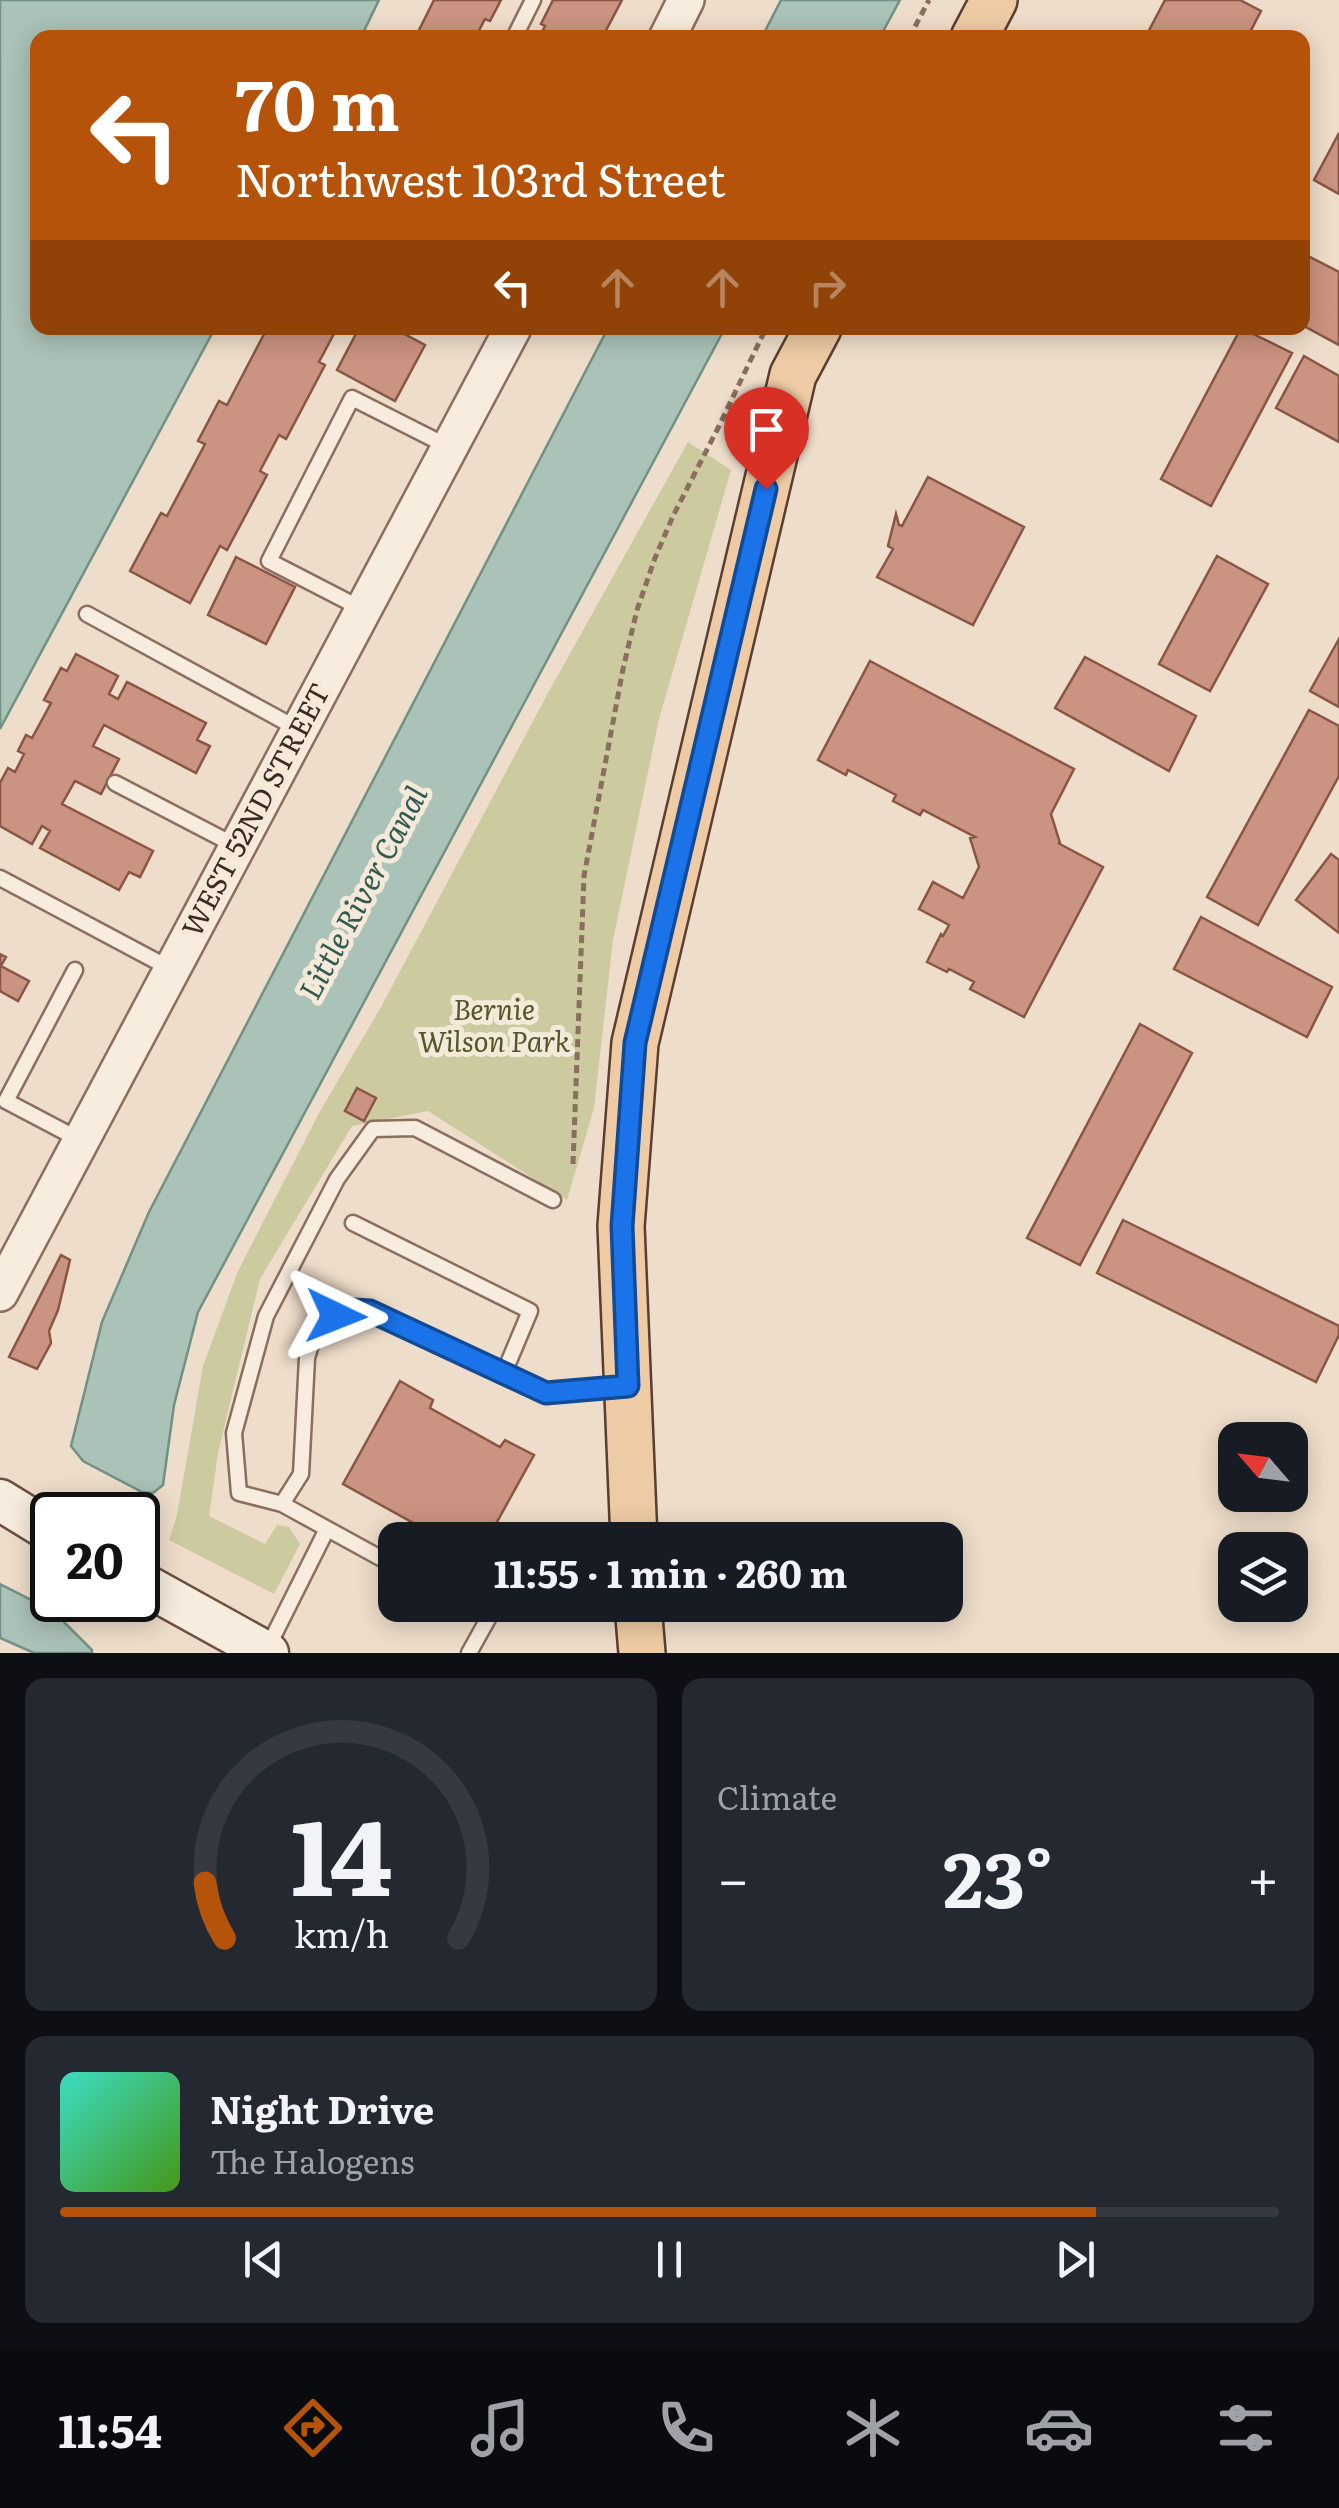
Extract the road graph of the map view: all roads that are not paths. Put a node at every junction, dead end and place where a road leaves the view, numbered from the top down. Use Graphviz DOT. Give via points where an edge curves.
graph roads {
  1 [pos="533,0"];
  2 [pos="686,0"];
  3 [pos="994,0"];
  4 [pos="518,30"];
  5 [pos="670,30"];
  6 [pos="978,30"];
  7 [pos="508,335"];
  8 [pos="814,335"];
  9 [pos="449,447"];
  10 [pos="362,610"];
  11 [pos="87,614"];
  12 [pos="299,729"];
  13 [pos="115,783"];
  14 [pos="237,846"];
  15 [pos="0,878"];
  16 [pos="75,970"];
  17 [pos="172,970"];
  18 [pos="3,1107"];
  19 [pos="81,1140"];
  20 [pos="553,1200"];
  21 [pos="353,1223"];
  22 [pos="0,1292"];
  23 [pos="504,1374"];
  24 [pos="628,1386"];
  25 [pos="0,1500"];
  26 [pos="282,1504"];
  27 [pos="30,1518"];
  28 [pos="633,1522"];
  29 [pos="327,1529"];
  30 [pos="378,1557"];
  31 [pos="160,1593"];
  32 [pos="486,1622"];
  33 [pos="267,1652"];
  34 [pos="469,1653"];
  1 -- 4 [label="lane"];
  2 -- 5 [label="street"];
  3 -- 6 [label="main road"];
  7 -- 9 [label="street, WEST 52ND STREET"];
  8 -- 24 [label="main road" via="793,375 635,1043 622,1226"];
  9 -- 10 [label="street, WEST 52ND STREET"];
  9 -- 10 [label="lane" via="352,398 268,561"];
  10 -- 12 [label="street, WEST 52ND STREET"];
  11 -- 12 [label="lane"];
  12 -- 14 [label="street, WEST 52ND STREET"];
  13 -- 14 [label="lane"];
  14 -- 17 [label="street, WEST 52ND STREET"];
  15 -- 17 [label="lane"];
  16 -- 18 [label="lane"];
  17 -- 19 [label="street, WEST 52ND STREET"];
  18 -- 19 [label="lane"];
  19 -- 22 [label="street, WEST 52ND STREET"];
  20 -- 26 [label="lane" via="415,1128 373,1129 338,1179 266,1316 234,1433 239,1492"];
  21 -- 23 [label="lane" via="530,1311"];
  23 -- 24 [label="lane" via="546,1393"];
  23 -- 26 [label="lane" via="370,1311 336,1316 312,1340 301,1474"];
  24 -- 28 [label="main road"];
  25 -- 27 [label="main road"];
  26 -- 29 [label="lane"];
  29 -- 30 [label="lane"];
  29 -- 33 [label="lane"];
  31 -- 33 [label="main road"];
  32 -- 34 [label="lane"];
}
